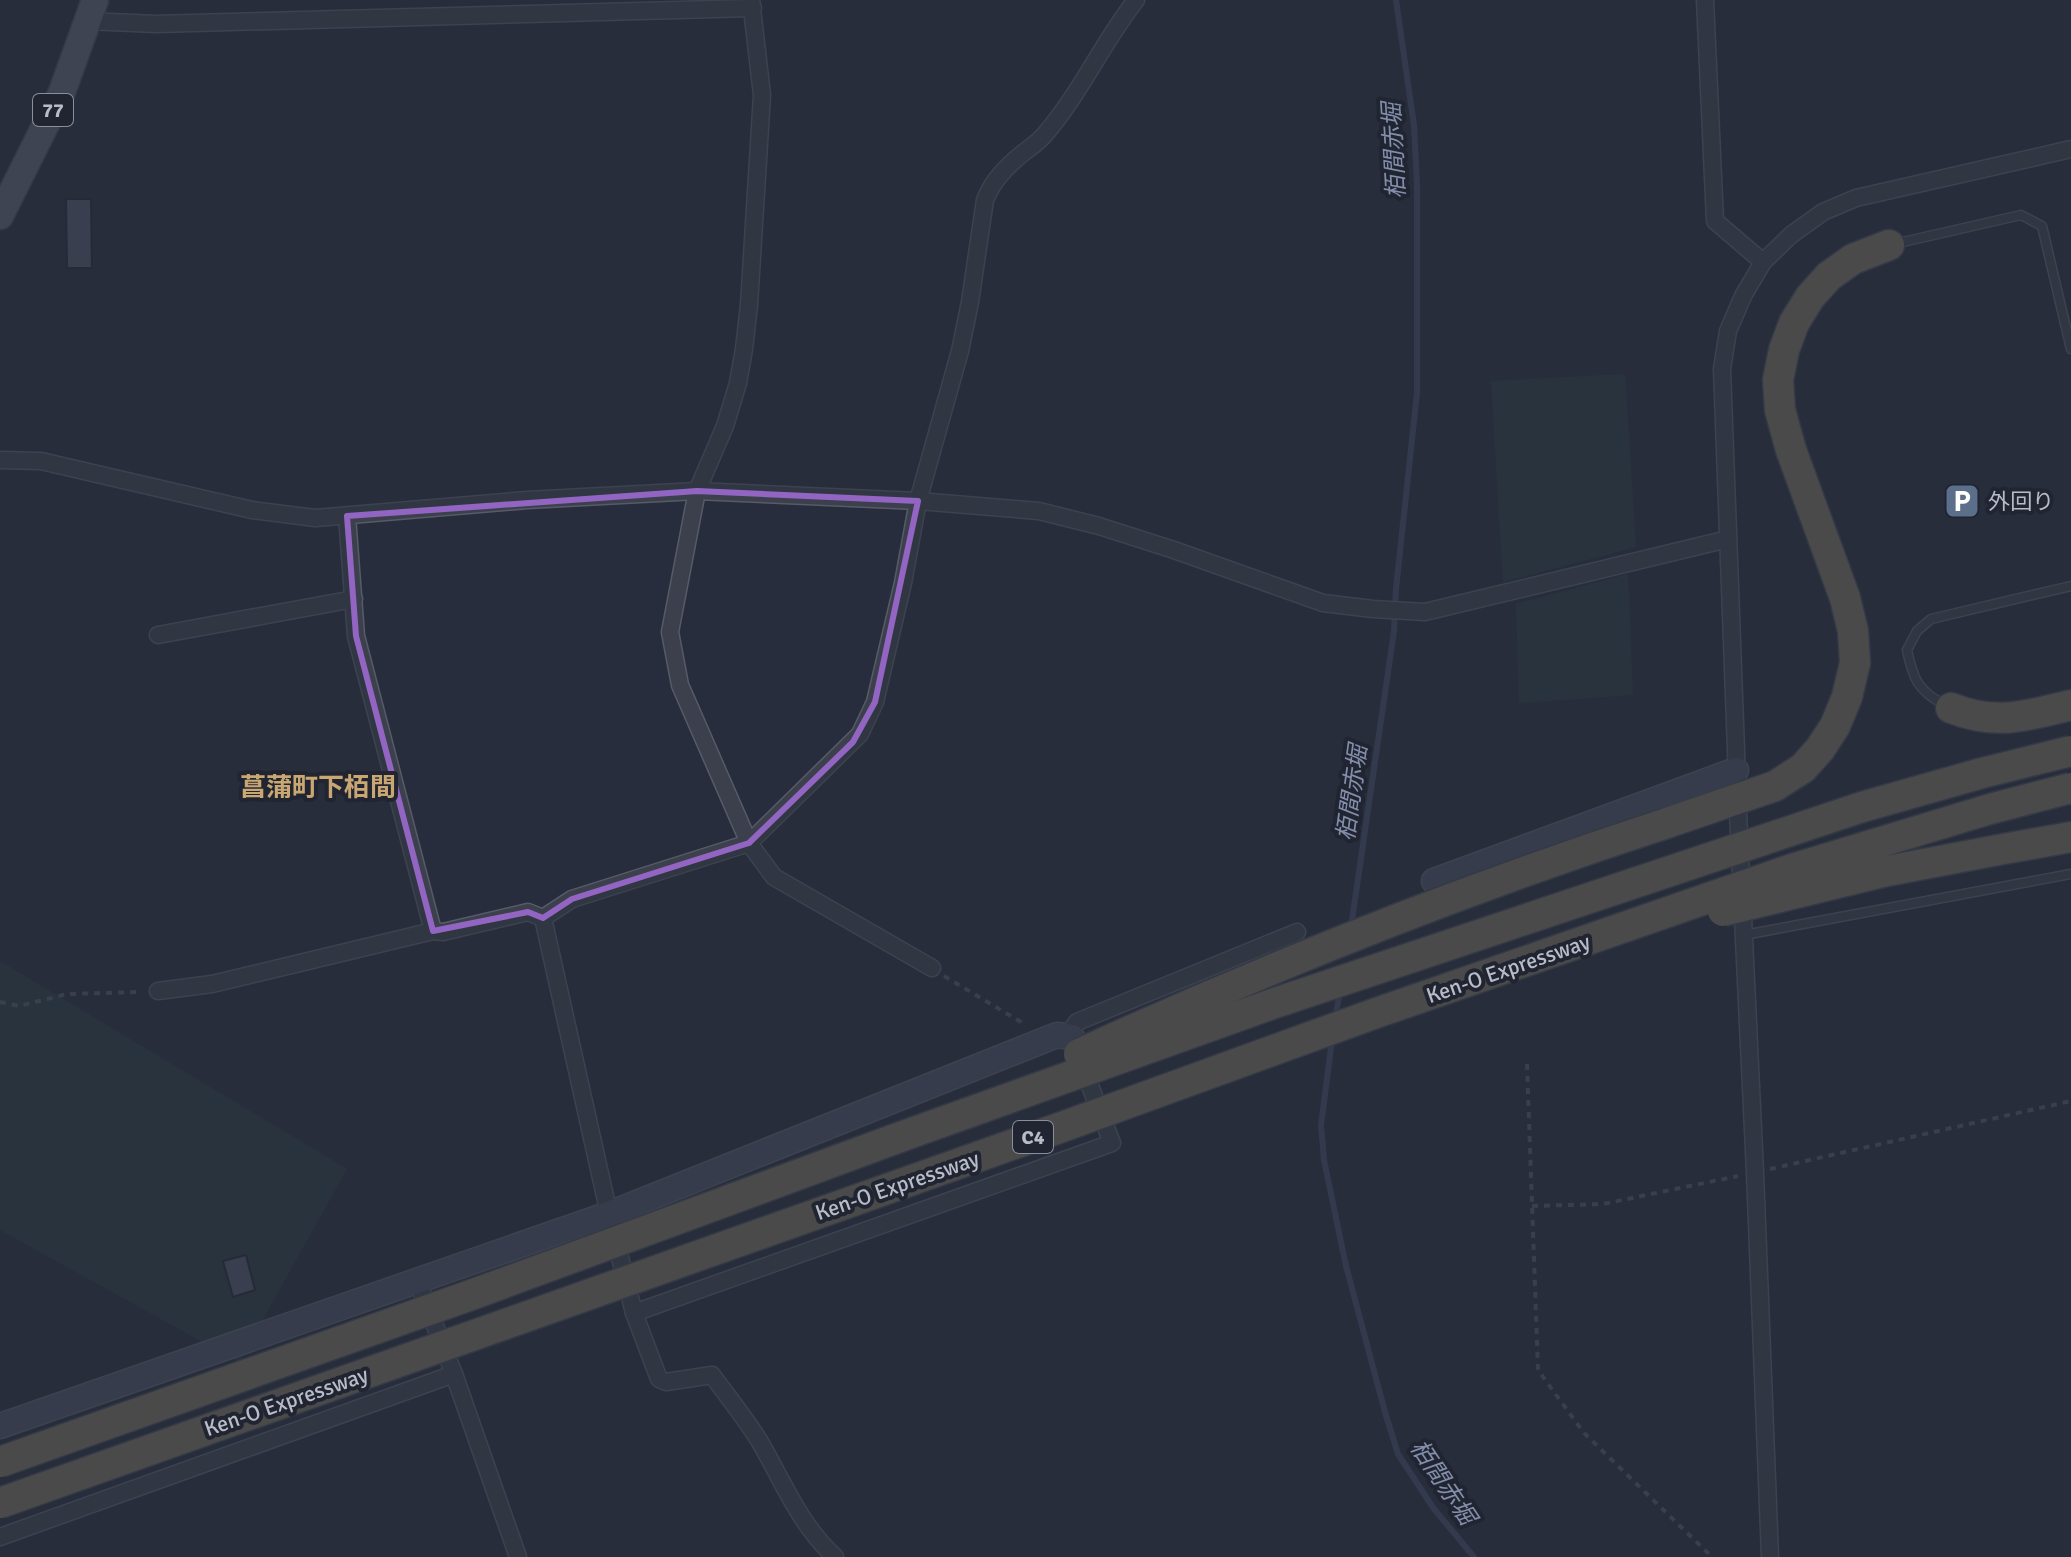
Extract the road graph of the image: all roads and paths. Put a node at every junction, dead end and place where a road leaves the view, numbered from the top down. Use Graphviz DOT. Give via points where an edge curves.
graph roads {
  1 [pos="1136,0"];
  2 [pos="1705,0"];
  3 [pos="752,4"];
  4 [pos="92,10"];
  5 [pos="2071,149"];
  6 [pos="0,216"];
  7 [pos="1889,245"];
  8 [pos="1763,262"];
  9 [pos="2071,349"];
  10 [pos="0,460"];
  11 [pos="697,491"];
  12 [pos="918,501"];
  13 [pos="347,516"];
  14 [pos="1728,539"];
  15 [pos="2071,586"];
  16 [pos="354,599"];
  17 [pos="158,635"];
  18 [pos="2071,705"];
  19 [pos="1951,708"];
  20 [pos="2071,751"];
  21 [pos="1736,776"];
  22 [pos="2071,788"];
  23 [pos="1738,812"];
  24 [pos="2071,837"];
  25 [pos="749,843"];
  26 [pos="2071,874"];
  27 [pos="1434,881"];
  28 [pos="543,918"];
  29 [pos="433,931"];
  30 [pos="1297,932"];
  31 [pos="1744,935"];
  32 [pos="932,968"];
  33 [pos="158,991"];
  34 [pos="0,1002"];
  35 [pos="1379,1012"];
  36 [pos="1072,1037"];
  37 [pos="1033,1044"];
  38 [pos="1527,1064"];
  39 [pos="2071,1101"];
  40 [pos="903,1136"];
  41 [pos="1755,1172"];
  42 [pos="1532,1206"];
  43 [pos="609,1214"];
  44 [pos="417,1280"];
  45 [pos="634,1313"];
  46 [pos="454,1374"];
  47 [pos="0,1426"];
  48 [pos="0,1462"];
  49 [pos="0,1503"];
  50 [pos="0,1537"];
  51 [pos="518,1557"];
  52 [pos="835,1557"];
  53 [pos="1712,1557"];
  54 [pos="1770,1557"];
  1 -- 12 [label="street" via="1044,136 991,186 960,351"];
  2 -- 8 [label="street" via="1715,221"];
  3 -- 4 [label="street" via="156,24"];
  3 -- 11 [label="street" via="762,95 749,305 738,383"];
  4 -- 6 [label="main road, 77" via="62,92"];
  5 -- 8 [label="street" via="1856,198 1823,212"];
  7 -- 9 [label="lane" via="2021,215 2042,226"];
  7 -- 40 [label="highway, bridge" via="1853,259 1810,297 1794,323 1778,380 1791,450 1853,631 1855,663 1847,697 1827,738 1803,768 1775,786 1561,858 1299,959"];
  8 -- 14 [label="street" via="1728,331 1722,369"];
  10 -- 13 [label="street" via="41,461 252,510 315,518"];
  11 -- 12 [label="street"];
  11 -- 13 [label="street"];
  11 -- 25 [label="street" via="670,632 680,685"];
  12 -- 14 [label="street" via="1039,511 1144,540 1323,603 1425,612"];
  12 -- 25 [label="street" via="871,714 853,742"];
  13 -- 16 [label="street"];
  14 -- 21 [label="street"];
  15 -- 19 [label="lane" via="1931,619 1917,631 1907,650 1911,672 1931,698"];
  16 -- 17 [label="street"];
  16 -- 29 [label="street" via="356,636"];
  18 -- 19 [label="highway" via="1995,719"];
  20 -- 40 [label="highway, Ken-O Expressway / C4, bridge" via="1846,812 1272,1004"];
  21 -- 27 [label="street"];
  22 -- 35 [label="highway, Ken-O Expressway / C4, bridge" via="1795,868"];
  23 -- 31 [label="street"];
  24 -- 35 [label="highway, bridge" via="1887,871 1709,915"];
  25 -- 28 [label="street" via="572,899"];
  25 -- 32 [label="street" via="774,877"];
  26 -- 31 [label="lane"];
  28 -- 29 [label="street" via="528,912"];
  28 -- 43 [label="street"];
  29 -- 33 [label="street" via="212,984"];
  30 -- 36 [label="street" via="1077,1022"];
  31 -- 41 [label="street"];
  32 -- 37 [label="path" via="1021,1022"];
  33 -- 34 [label="path" via="67,994 19,1006"];
  35 -- 49 [label="highway, Ken-O Expressway / C4, bridge"];
  36 -- 37 [label="street" via="1057,1035"];
  36 -- 45 [label="street" via="1112,1143"];
  37 -- 43 [label="street"];
  38 -- 42 [label="path"];
  39 -- 41 [label="path"];
  40 -- 48 [label="highway, Ken-O Expressway / C4, bridge"];
  41 -- 42 [label="path" via="1603,1204"];
  41 -- 54 [label="street"];
  42 -- 53 [label="path" via="1538,1370 1584,1433"];
  43 -- 44 [label="street"];
  43 -- 45 [label="street"];
  44 -- 46 [label="street"];
  44 -- 47 [label="street"];
  45 -- 52 [label="street" via="659,1379 712,1375 757,1438 815,1539"];
  46 -- 50 [label="street"];
  46 -- 51 [label="street"];
}
